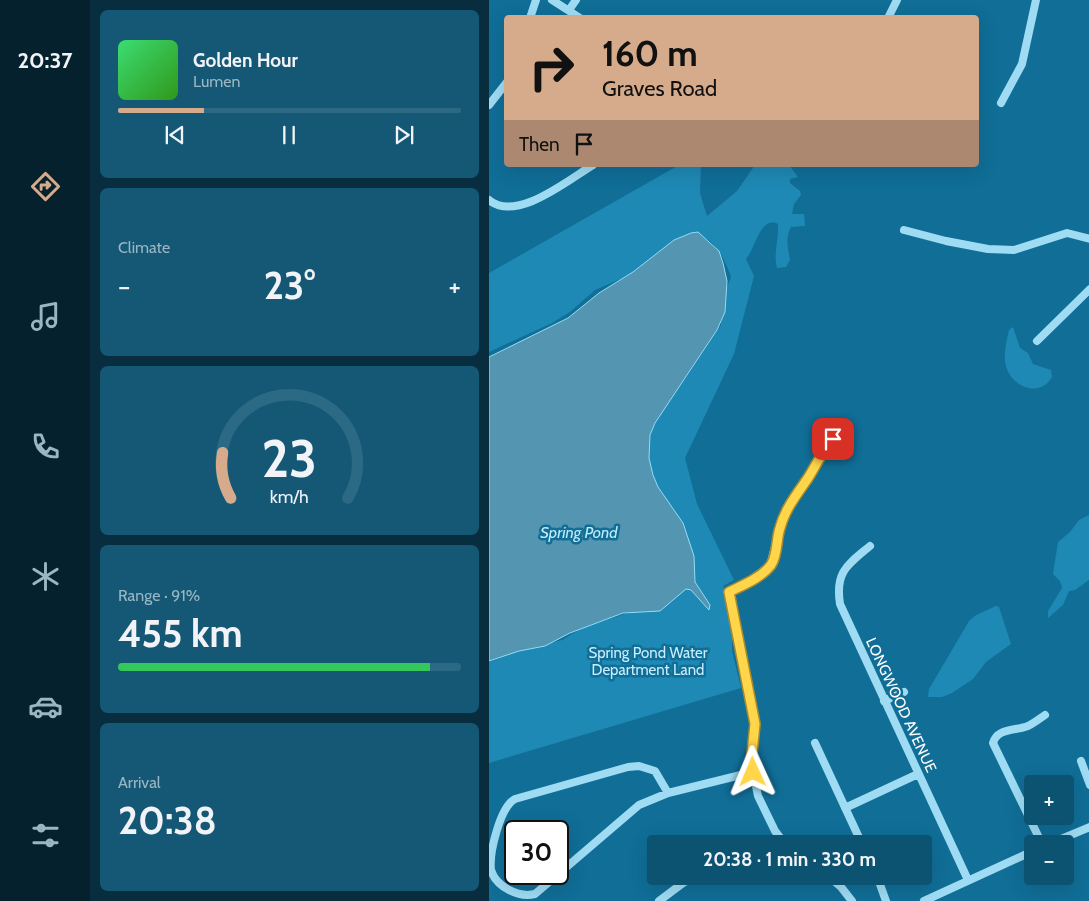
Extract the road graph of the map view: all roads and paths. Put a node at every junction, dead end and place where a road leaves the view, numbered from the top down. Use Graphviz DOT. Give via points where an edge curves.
graph roads {
  1 [pos="536,0"];
  2 [pos="552,0"];
  3 [pos="575,0"];
  4 [pos="897,0"];
  5 [pos="1036,0"];
  6 [pos="569,10"];
  7 [pos="532,15"];
  8 [pos="576,15"];
  9 [pos="890,15"];
  10 [pos="504,86"];
  11 [pos="1001,103"];
  12 [pos="489,105"];
  13 [pos="589,167"];
  14 [pos="489,200"];
  15 [pos="904,230"];
  16 [pos="1089,239"];
  17 [pos="1089,289"];
  18 [pos="1037,341"];
  19 [pos="833,439"];
  20 [pos="870,546"];
  21 [pos="904,692"];
  22 [pos="884,701"];
  23 [pos="1045,715"];
  24 [pos="815,743"];
  25 [pos="1081,761"];
  26 [pos="753,772"];
  27 [pos="918,774"];
  28 [pos="1089,786"];
  29 [pos="668,793"];
  30 [pos="845,808"];
  31 [pos="1089,827"];
  32 [pos="778,835"];
  33 [pos="858,835"];
  34 [pos="1038,835"];
  35 [pos="1070,835"];
  36 [pos="1024,855"];
  37 [pos="969,880"];
  38 [pos="679,885"];
  39 [pos="839,885"];
  40 [pos="880,885"];
  41 [pos="659,901"];
  42 [pos="853,901"];
  43 [pos="886,901"];
  44 [pos="924,901"];
  1 -- 7 [label="street"];
  2 -- 6 [label="street"];
  3 -- 6 [label="street"];
  4 -- 9 [label="street"];
  5 -- 11 [label="street" via="1022,64"];
  6 -- 8 [label="street"];
  10 -- 12 [label="street"];
  13 -- 14 [label="street" via="519,207 504,208"];
  15 -- 16 [label="street" via="988,249 1014,250 1067,233"];
  17 -- 18 [label="street"];
  19 -- 26 [label="street" via="823,449 794,496 780,527 770,566 729,592 755,724"];
  20 -- 22 [label="street, LONGWOOD AVENUE" via="842,572 838,586 845,619"];
  21 -- 22 [label="street"];
  22 -- 27 [label="street, LONGWOOD AVENUE"];
  23 -- 34 [label="street" via="1029,725 1000,733 993,743"];
  24 -- 30 [label="street"];
  25 -- 28 [label="street"];
  26 -- 29 [label="street"];
  26 -- 32 [label="street" via="758,796"];
  27 -- 30 [label="street"];
  27 -- 37 [label="street, LONGWOOD AVENUE"];
  29 -- 29 [label="street" via="633,810 535,894 515,893 500,883 491,871 491,853 501,817 507,805 515,799 639,766 655,771"];
  30 -- 33 [label="street"];
  31 -- 35 [label="street"];
  36 -- 37 [label="street"];
  37 -- 44 [label="street"];
  38 -- 41 [label="street"];
  39 -- 42 [label="street"];
  40 -- 43 [label="street"];
}
